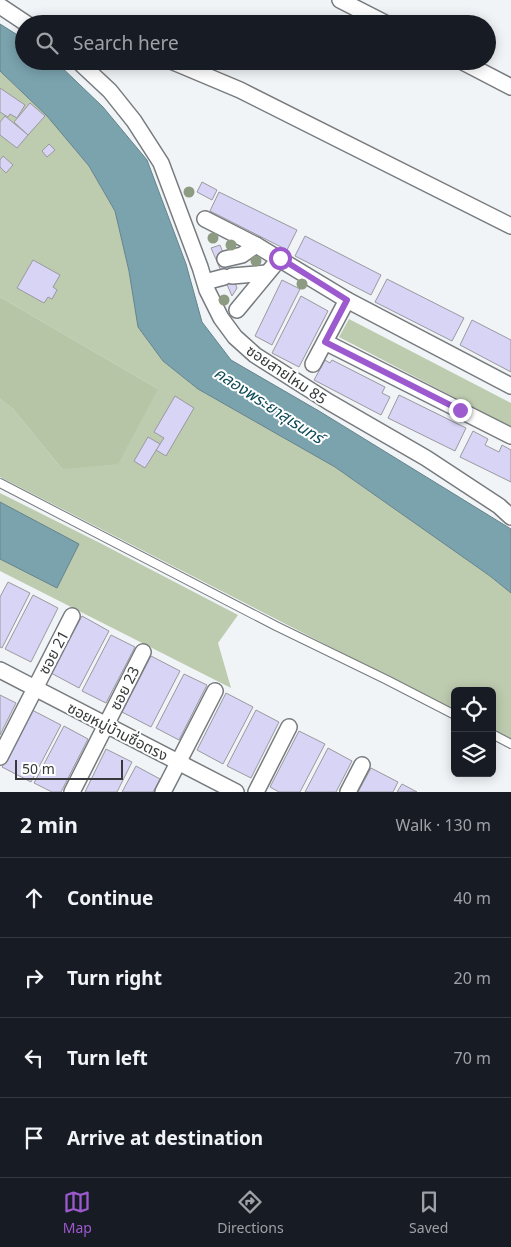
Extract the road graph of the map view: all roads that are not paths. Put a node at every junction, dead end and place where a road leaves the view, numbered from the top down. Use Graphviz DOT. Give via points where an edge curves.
graph roads {
  1 [pos="340,0"];
  2 [pos="0,6"];
  3 [pos="369,15"];
  4 [pos="15,16"];
  5 [pos="88,70"];
  6 [pos="192,70"];
  7 [pos="478,70"];
  8 [pos="511,87"];
  9 [pos="205,219"];
  10 [pos="511,226"];
  11 [pos="256,245"];
  12 [pos="280,258"];
  13 [pos="200,266"];
  14 [pos="267,273"];
  15 [pos="205,282"];
  16 [pos="347,300"];
  17 [pos="237,310"];
  18 [pos="325,342"];
  19 [pos="313,364"];
  20 [pos="511,386"];
  21 [pos="511,436"];
  22 [pos="0,483"];
  23 [pos="511,517"];
  24 [pos="72,616"];
  25 [pos="143,652"];
  26 [pos="0,670"];
  27 [pos="34,688"];
  28 [pos="215,691"];
  29 [pos="451,713"];
  30 [pos="105,724"];
  31 [pos="289,726"];
  32 [pos="496,736"];
  33 [pos="511,744"];
  34 [pos="0,757"];
  35 [pos="178,762"];
  36 [pos="362,765"];
  37 [pos="72,792"];
  38 [pos="162,792"];
  39 [pos="236,792"];
  40 [pos="256,792"];
  41 [pos="348,792"];
  1 -- 3 [label="street"];
  2 -- 4 [label="street"];
  5 -- 13 [label="street, ซอยสายไหม 85" via="110,90 161,164"];
  6 -- 10 [label="street" via="240,90"];
  7 -- 8 [label="street"];
  9 -- 11 [label="street"];
  11 -- 12 [label="street"];
  11 -- 13 [label="street" via="242,255"];
  12 -- 14 [label="street"];
  12 -- 16 [label="street"];
  13 -- 15 [label="street, ซอยสายไหม 85"];
  14 -- 15 [label="street"];
  14 -- 17 [label="street"];
  15 -- 23 [label="street, ซอยสายไหม 85" via="221,318 235,337 255,355 426,458"];
  16 -- 18 [label="street"];
  16 -- 20 [label="street"];
  18 -- 19 [label="street"];
  18 -- 21 [label="street"];
  22 -- 29 [label="lane"];
  24 -- 27 [label="street, ซอย 21"];
  25 -- 30 [label="street, ซอย 23"];
  26 -- 27 [label="street, ซอยหมู่บ้านซื่อตรง"];
  27 -- 30 [label="street, ซอยหมู่บ้านซื่อตรง"];
  27 -- 34 [label="street, ซอย 21"];
  28 -- 35 [label="street"];
  30 -- 35 [label="street, ซอยหมู่บ้านซื่อตรง"];
  30 -- 37 [label="street, ซอย 23"];
  31 -- 40 [label="street"];
  32 -- 33 [label="lane"];
  35 -- 38 [label="street"];
  35 -- 39 [label="street, ซอยหมู่บ้านซื่อตรง"];
  36 -- 41 [label="street"];
}
